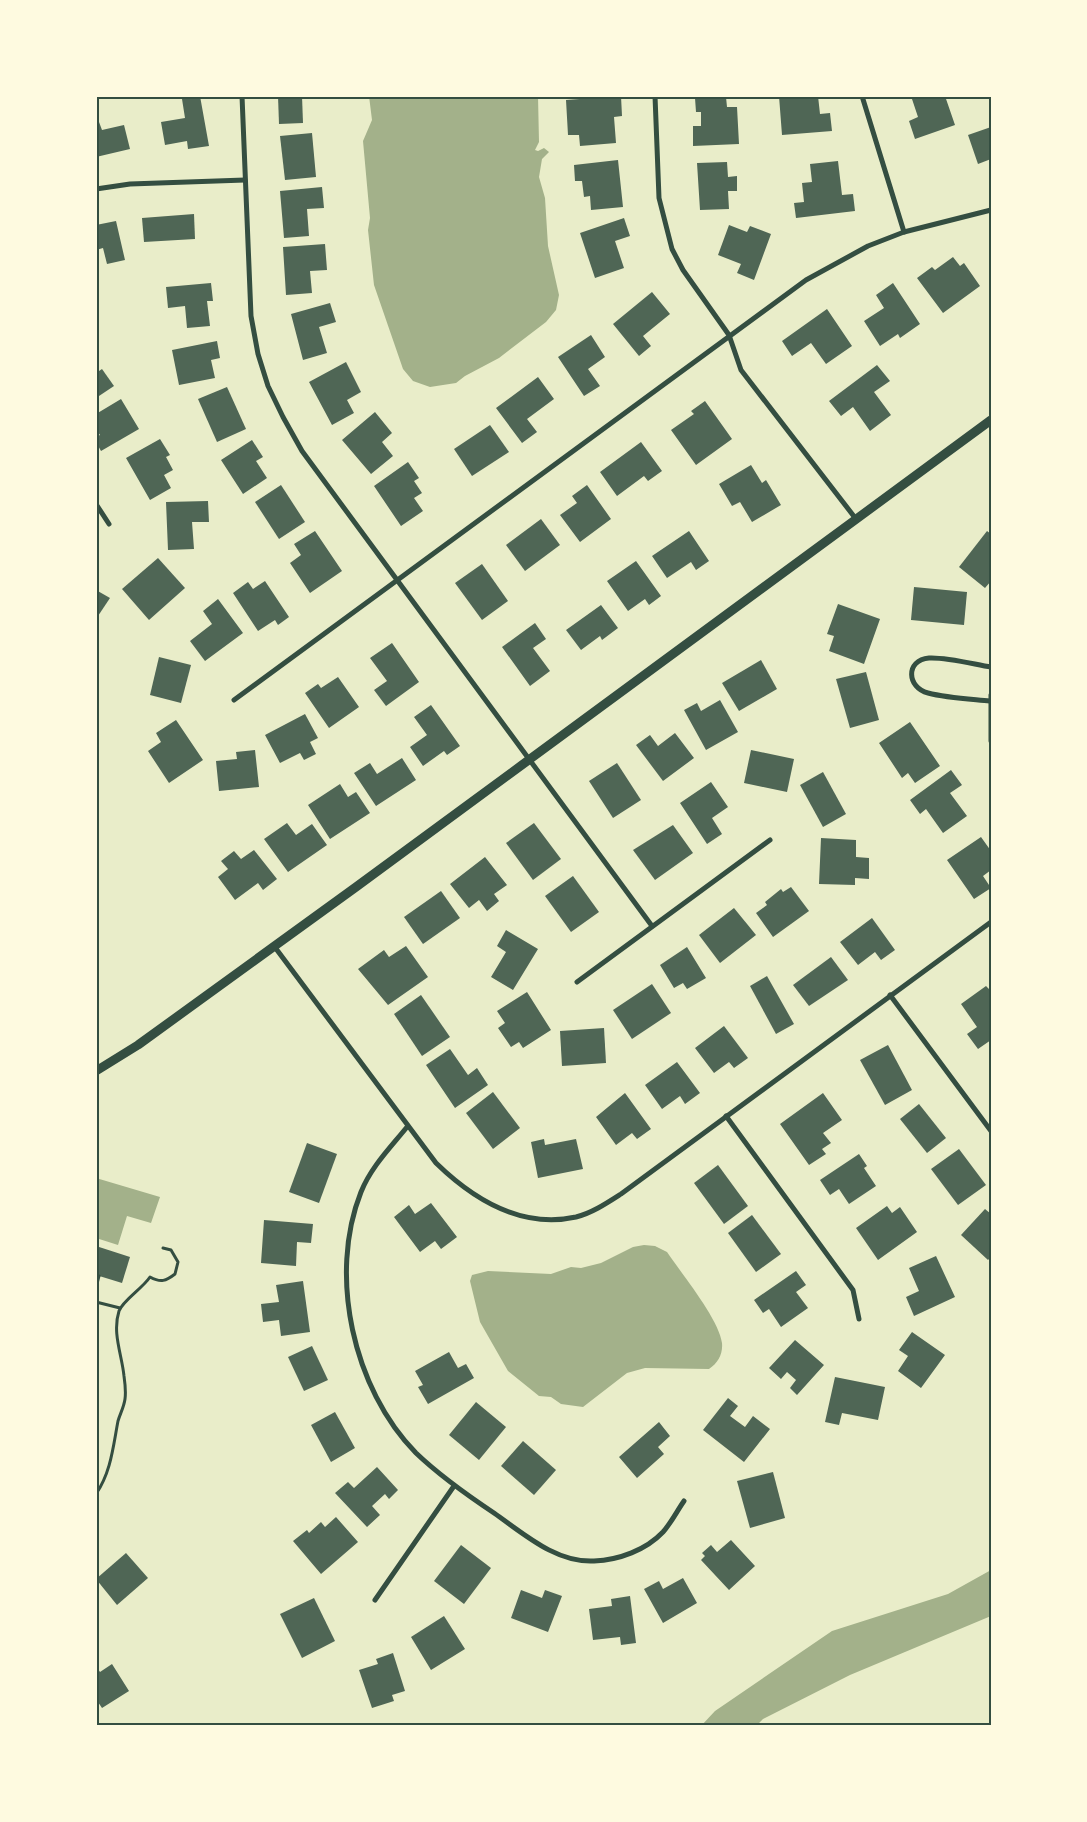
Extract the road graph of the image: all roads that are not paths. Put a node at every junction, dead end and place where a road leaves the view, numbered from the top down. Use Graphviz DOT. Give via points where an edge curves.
graph roads {
  1 [pos="242,96"];
  2 [pos="655,96"];
  3 [pos="862,96"];
  4 [pos="245,180"];
  5 [pos="96,189"];
  6 [pos="991,210"];
  7 [pos="904,232"];
  8 [pos="729,335"];
  9 [pos="991,420"];
  10 [pos="96,504"];
  11 [pos="856,519"];
  12 [pos="109,524"];
  13 [pos="397,579"];
  14 [pos="991,666"];
  15 [pos="990,698"];
  16 [pos="234,700"];
  17 [pos="991,741"];
  18 [pos="529,759"];
  19 [pos="770,840"];
  20 [pos="991,922"];
  21 [pos="652,926"];
  22 [pos="274,946"];
  23 [pos="577,982"];
  24 [pos="890,995"];
  25 [pos="96,1071"];
  26 [pos="726,1116"];
  27 [pos="407,1128"];
  28 [pos="991,1131"];
  29 [pos="858,1320"];
  30 [pos="454,1486"];
  31 [pos="684,1501"];
  32 [pos="375,1600"];
  1 -- 4 [label="street"];
  2 -- 8 [label="street" via="663,222 683,270"];
  3 -- 7 [label="street"];
  4 -- 5 [label="street" via="130,184"];
  4 -- 13 [label="street" via="251,316 268,386 302,451"];
  6 -- 7 [label="street"];
  7 -- 8 [label="street" via="868,246 806,280"];
  8 -- 11 [label="street" via="741,370"];
  8 -- 13 [label="street"];
  9 -- 11 [label="street"];
  10 -- 12 [label="street"];
  11 -- 18 [label="street"];
  13 -- 16 [label="street"];
  13 -- 18 [label="street"];
  14 -- 15 [label="street" via="930,658 918,661 912,668 911,677 917,687 927,693"];
  15 -- 17 [label="street"];
  18 -- 21 [label="street"];
  18 -- 22 [label="street"];
  19 -- 21 [label="street"];
  20 -- 24 [label="street"];
  21 -- 23 [label="street"];
  22 -- 25 [label="street" via="138,1045"];
  22 -- 27 [label="street"];
  24 -- 26 [label="street"];
  24 -- 28 [label="street"];
  26 -- 27 [label="street" via="598,1208 578,1216 549,1220 519,1216 487,1203 458,1185"];
  26 -- 29 [label="street" via="853,1290"];
  27 -- 30 [label="street" via="373,1168 361,1192 347,1256 351,1315 360,1357 391,1422 416,1452"];
  30 -- 31 [label="street" via="544,1547 567,1558 593,1561 620,1558 642,1547 662,1532"];
  30 -- 32 [label="street"];
}
